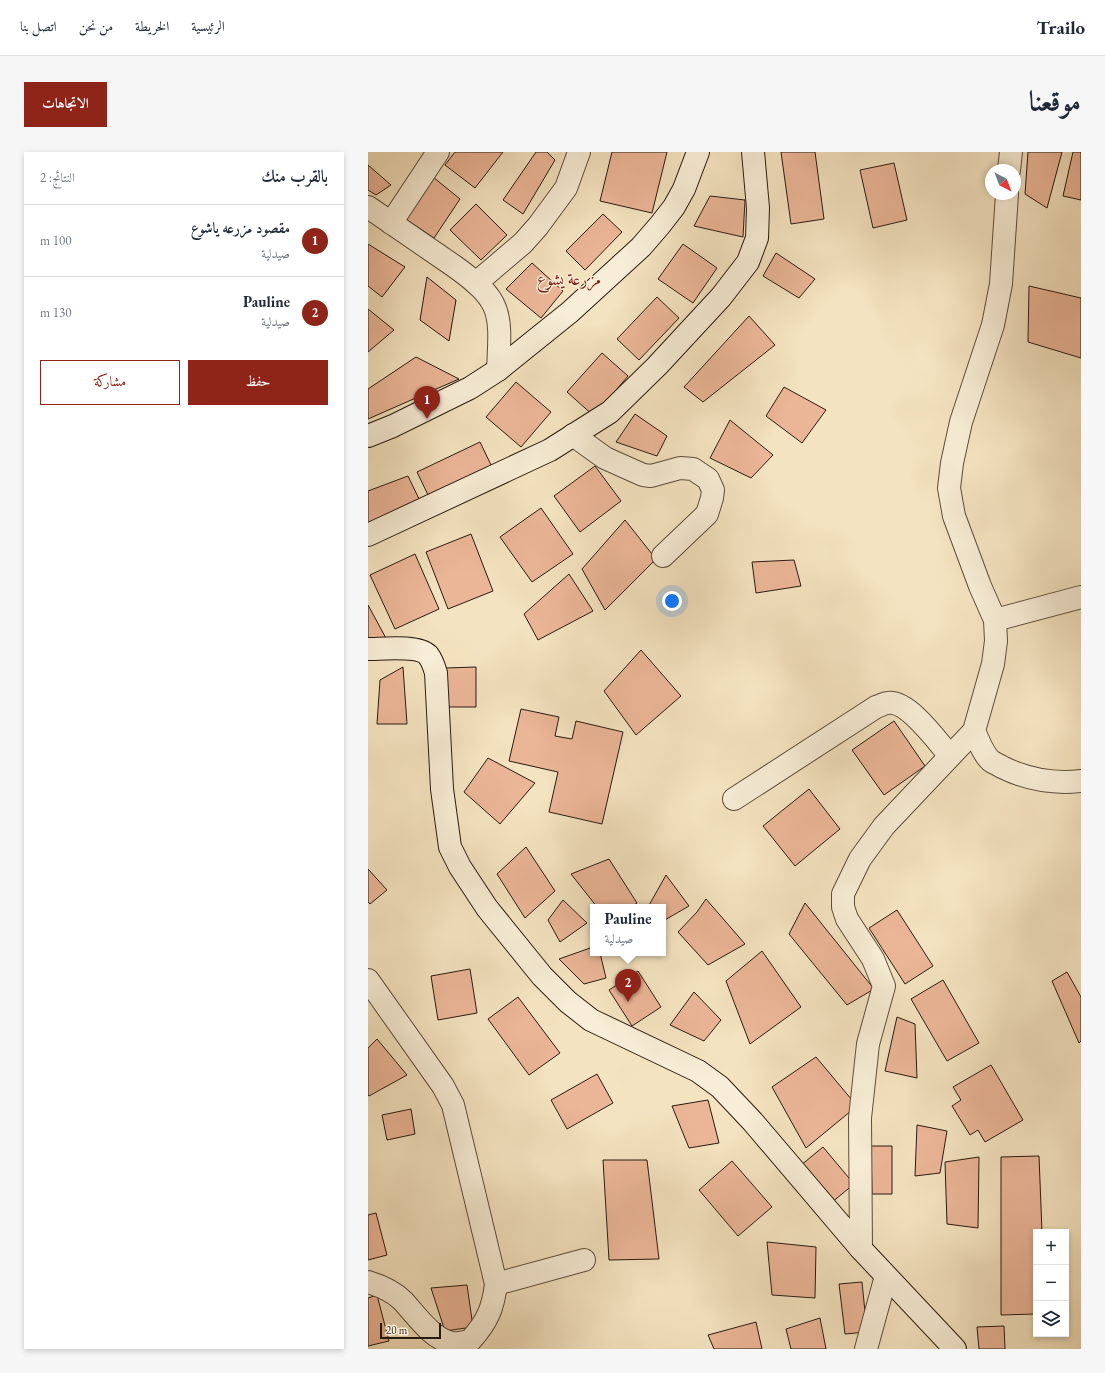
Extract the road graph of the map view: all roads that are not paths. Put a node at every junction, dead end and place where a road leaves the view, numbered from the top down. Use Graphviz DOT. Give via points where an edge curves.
graph roads {
  1 [pos="438,152"];
  2 [pos="579,152"];
  3 [pos="698,152"];
  4 [pos="753,152"];
  5 [pos="1011,152"];
  6 [pos="1010,164"];
  7 [pos="1007,200"];
  8 [pos="368,207"];
  9 [pos="391,223"];
  10 [pos="476,283"];
  11 [pos="498,370"];
  12 [pos="573,435"];
  13 [pos="368,436"];
  14 [pos="368,535"];
  15 [pos="663,556"];
  16 [pos="1081,597"];
  17 [pos="995,620"];
  18 [pos="368,649"];
  19 [pos="974,731"];
  20 [pos="950,756"];
  21 [pos="1081,781"];
  22 [pos="734,799"];
  23 [pos="368,980"];
  24 [pos="861,1249"];
  25 [pos="584,1260"];
  26 [pos="886,1276"];
  27 [pos="368,1282"];
  28 [pos="496,1284"];
  29 [pos="866,1349"];
  30 [pos="955,1349"];
  1 -- 9 [label="street"];
  2 -- 10 [label="street" via="566,188 538,226 523,243"];
  3 -- 11 [label="street" via="674,207 641,247 570,312"];
  4 -- 12 [label="street" via="758,208 757,238 748,262 721,297 657,366 610,412"];
  5 -- 6 [label="street"];
  7 -- 17 [label="street" via="1001,284 993,325 961,422 949,488 954,516"];
  8 -- 9 [label="street"];
  9 -- 10 [label="street"];
  10 -- 11 [label="street" via="488,295 498,313"];
  11 -- 13 [label="street" via="470,388"];
  12 -- 14 [label="street" via="550,450"];
  12 -- 15 [label="street" via="606,458 643,476 680,468 693,469 708,479 713,490 707,514"];
  16 -- 17 [label="street"];
  17 -- 19 [label="street" via="993,664"];
  18 -- 24 [label="street" via="415,649 427,654 433,664 436,673 442,790 450,847 487,908 542,976 591,1020 698,1070 720,1087"];
  19 -- 20 [label="street"];
  19 -- 21 [label="street" via="991,761 1017,774 1044,780"];
  20 -- 22 [label="street" via="912,713 898,704 888,703 876,707"];
  20 -- 24 [label="street" via="884,826 860,859 843,894 843,908 847,919 873,958 884,986 868,1044 860,1118"];
  23 -- 28 [label="street" via="443,1086 453,1105"];
  24 -- 26 [label="street"];
  25 -- 28 [label="street"];
  26 -- 29 [label="street"];
  26 -- 30 [label="street"];
  27 -- 28 [label="street" via="383,1287 402,1300 421,1322 441,1338 452,1343 470,1341 477,1334 494,1302"];
}
